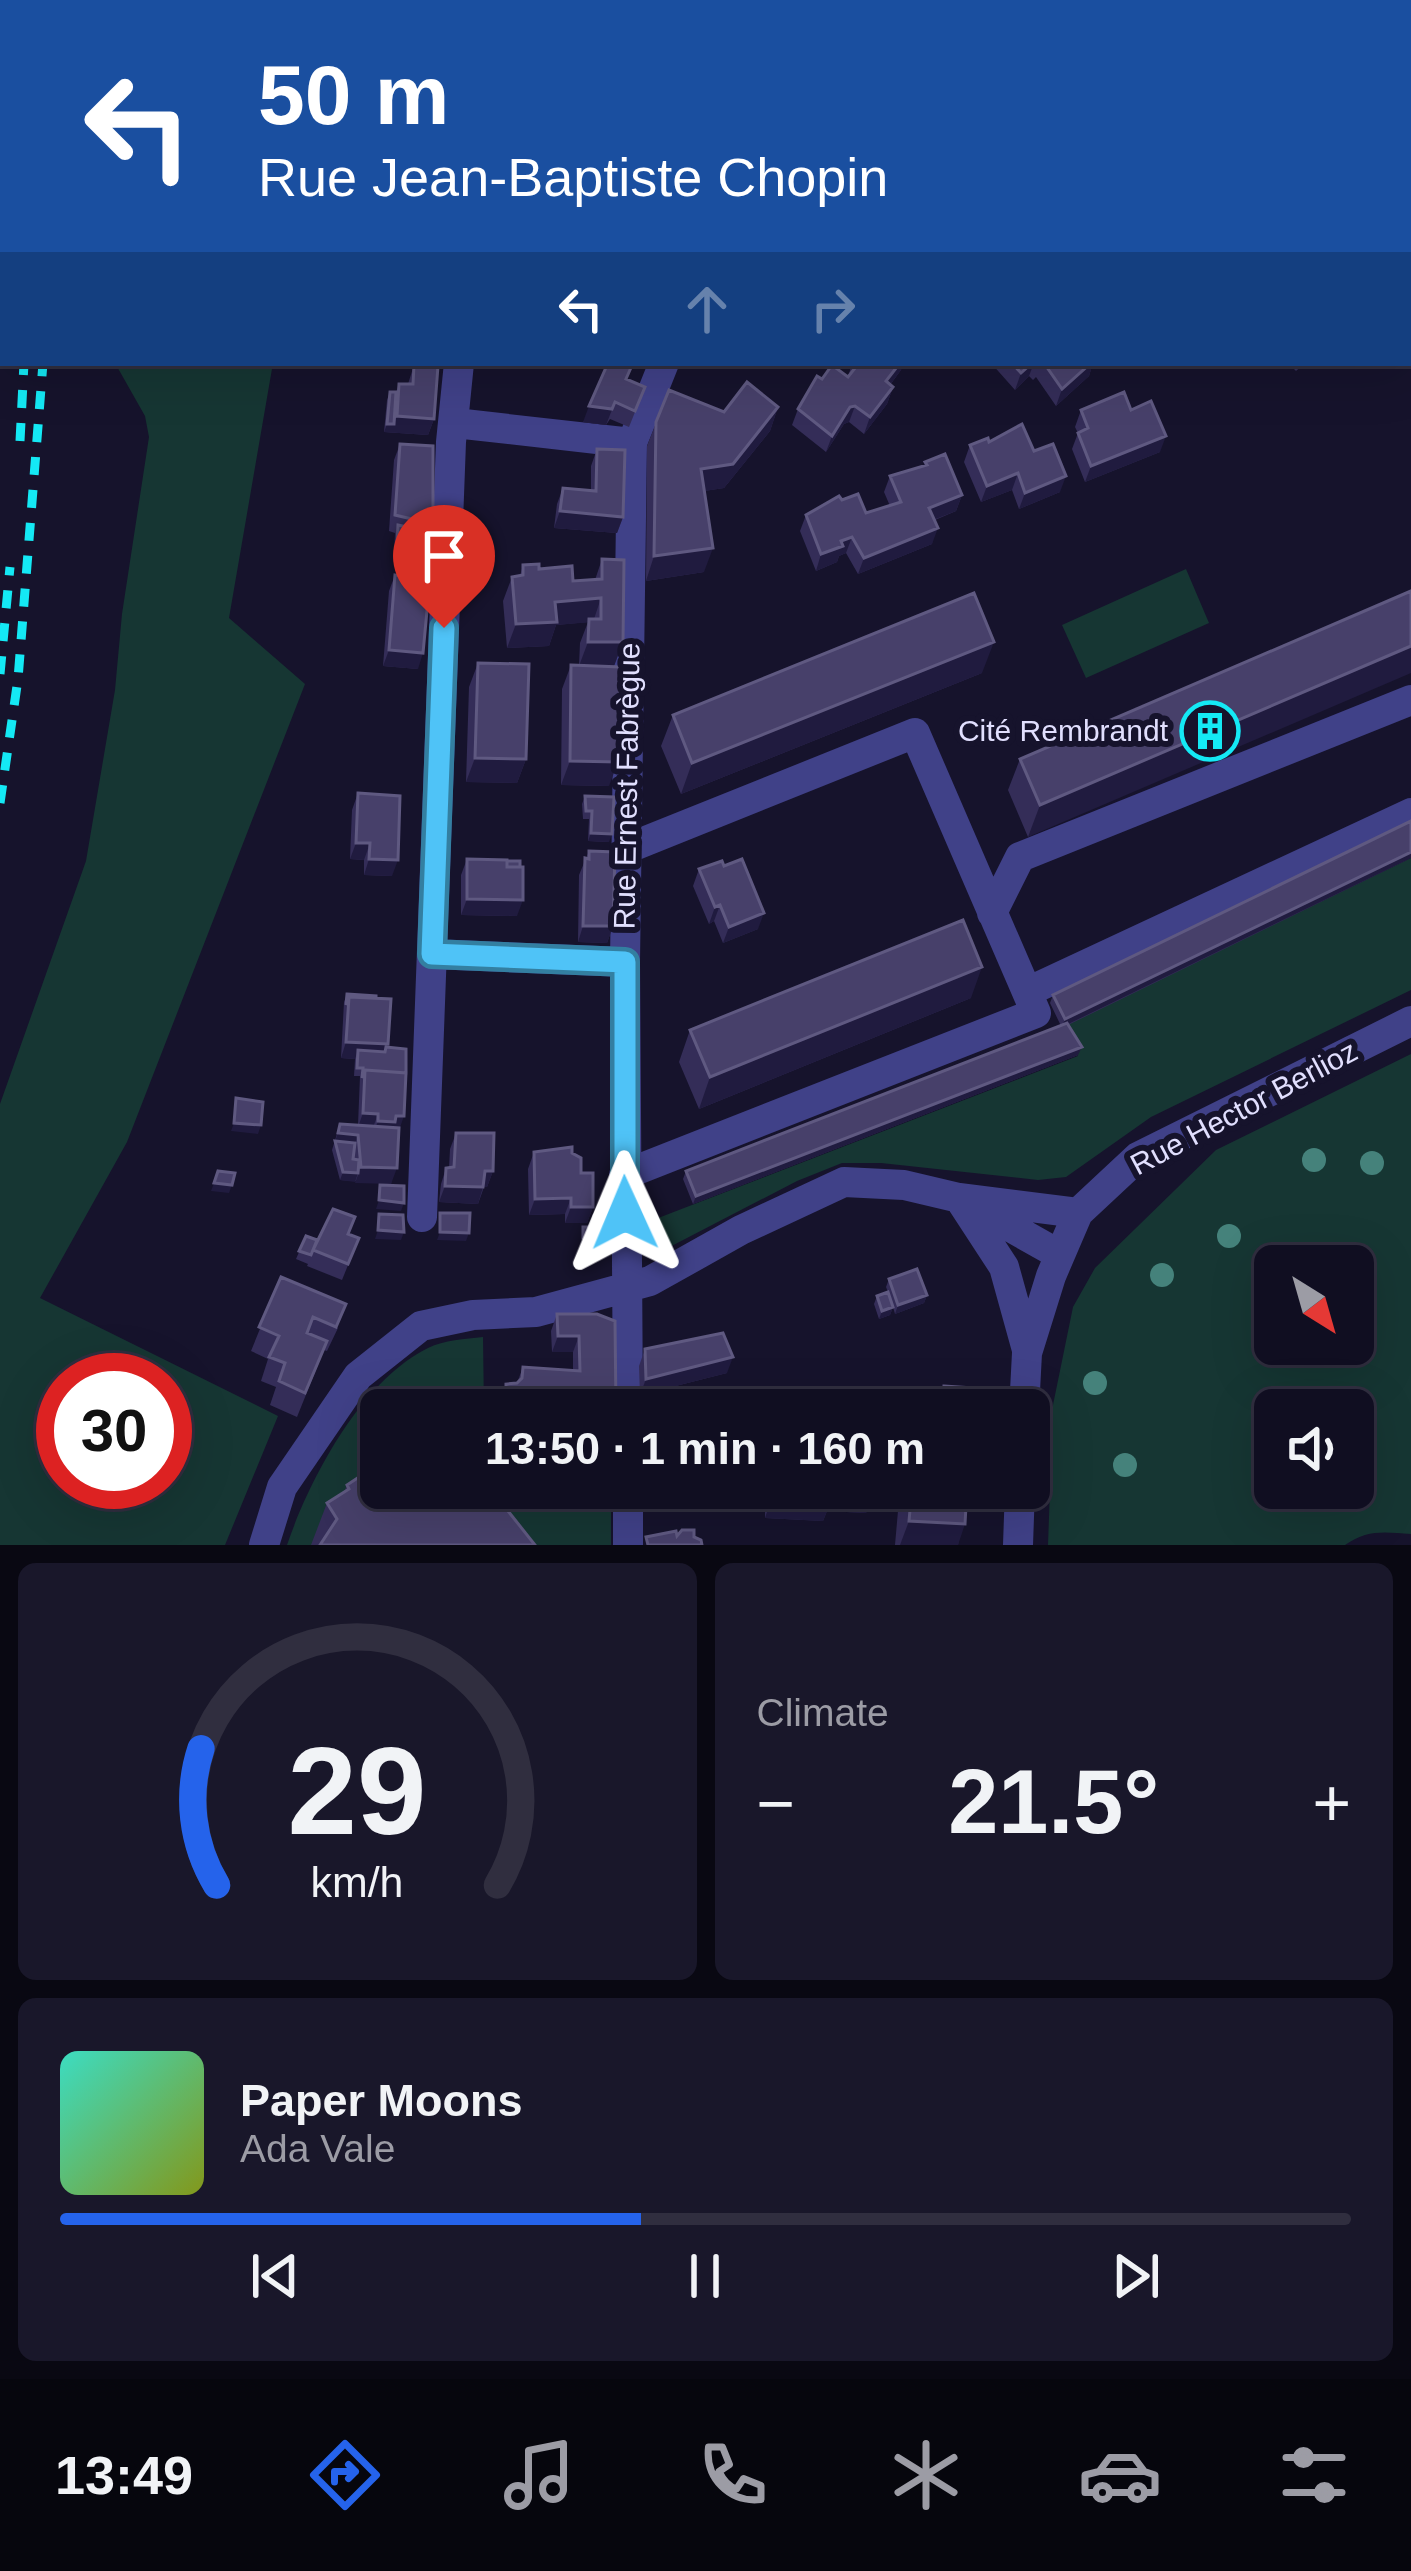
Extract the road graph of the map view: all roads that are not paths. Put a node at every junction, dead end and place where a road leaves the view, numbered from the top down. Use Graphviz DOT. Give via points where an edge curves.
graph roads {
  1 [pos="459,366"];
  2 [pos="663,366"];
  3 [pos="455,422"];
  4 [pos="632,443"];
  5 [pos="1411,700"];
  6 [pos="1411,813"];
  7 [pos="626,849"];
  8 [pos="992,913"];
  9 [pos="432,954"];
  10 [pos="625,962"];
  11 [pos="1027,992"];
  12 [pos="1411,1021"];
  13 [pos="624,1175"];
  14 [pos="959,1198"];
  15 [pos="1078,1213"];
  16 [pos="422,1217"];
  17 [pos="1060,1255"];
  18 [pos="628,1288"];
  19 [pos="1028,1353"];
  20 [pos="628,1389"];
  21 [pos="1025,1389"];
  22 [pos="628,1509"];
  23 [pos="1019,1509"];
  24 [pos="264,1545"];
  25 [pos="628,1545"];
  26 [pos="1018,1545"];
  1 -- 3 [label="street"];
  2 -- 4 [label="street, Rue Ernest Fabrègue"];
  3 -- 4 [label="street"];
  3 -- 9 [label="street"];
  4 -- 7 [label="street, Rue Ernest Fabrègue"];
  5 -- 8 [label="street" via="1020,856"];
  6 -- 11 [label="street"];
  7 -- 8 [label="street" via="915,733"];
  7 -- 10 [label="street, Rue Ernest Fabrègue"];
  8 -- 11 [label="street"];
  9 -- 10 [label="street"];
  9 -- 16 [label="street"];
  10 -- 13 [label="street, Rue Ernest Fabrègue"];
  11 -- 13 [label="street" via="1036,1013"];
  12 -- 15 [label="street, Rue Hector Berlioz" via="1138,1157"];
  13 -- 18 [label="street, Rue Ernest Fabrègue"];
  14 -- 15 [label="street"];
  14 -- 17 [label="street"];
  14 -- 18 [label="street" via="844,1182"];
  14 -- 19 [label="street" via="1004,1267"];
  15 -- 17 [label="street, Rue Hector Berlioz"];
  17 -- 19 [label="street, Rue Hector Berlioz"];
  18 -- 20 [label="street, Rue Ernest Fabrègue"];
  18 -- 24 [label="street" via="536,1312 421,1326 358,1376 282,1486"];
  19 -- 21 [label="street, Rue Hector Berlioz"];
  22 -- 25 [label="street"];
  23 -- 26 [label="street"];
}
